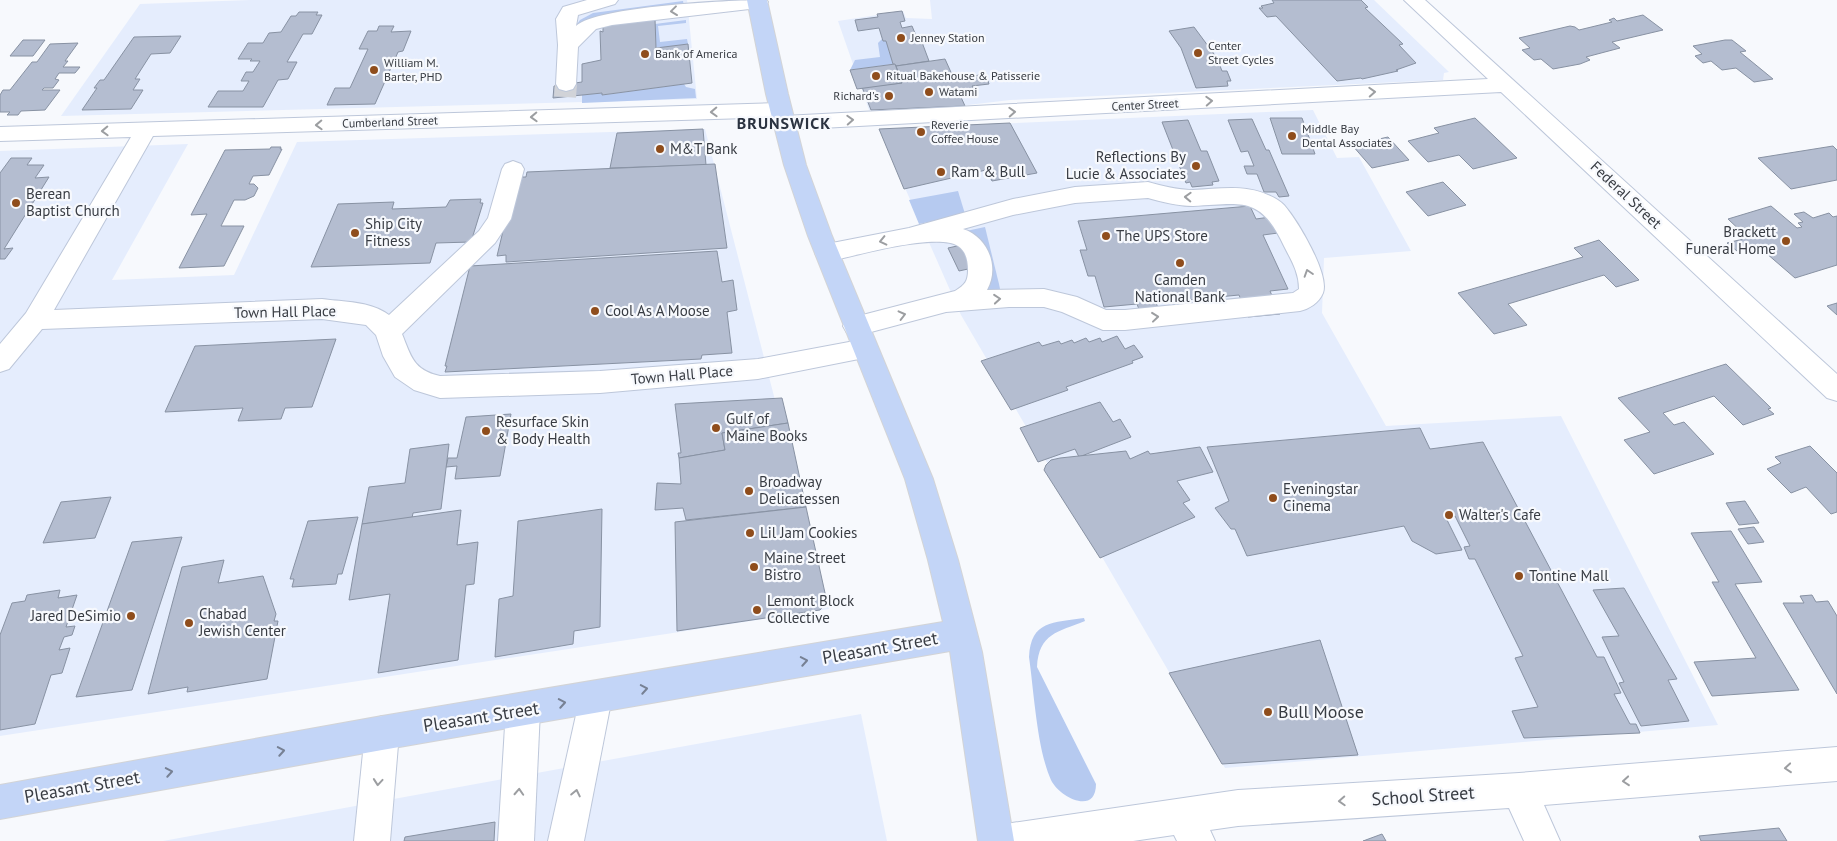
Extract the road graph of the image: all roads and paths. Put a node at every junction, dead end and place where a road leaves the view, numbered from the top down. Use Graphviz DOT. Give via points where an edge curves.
graph roads {
  1 [pos="608,0"];
  2 [pos="1414,0"];
  3 [pos="757,1"];
  4 [pos="568,45"];
  5 [pos="1507,85"];
  6 [pos="565,99"];
  7 [pos="782,116"];
  8 [pos="146,130"];
  9 [pos="0,134"];
  10 [pos="513,169"];
  11 [pos="918,233"];
  12 [pos="827,253"];
  13 [pos="948,303"];
  14 [pos="34,320"];
  15 [pos="388,330"];
  16 [pos="861,337"];
  17 [pos="0,362"];
  18 [pos="1837,390"];
  19 [pos="962,634"];
  20 [pos="596,697"];
  21 [pos="523,710"];
  22 [pos="382,733"];
  23 [pos="1837,764"];
  24 [pos="1519,790"];
  25 [pos="0,802"];
  26 [pos="1190,828"];
  27 [pos="372,841"];
  28 [pos="516,841"];
  29 [pos="566,841"];
  30 [pos="996,841"];
  31 [pos="1012,841"];
  32 [pos="1542,841"];
  1 -- 4 [label="street" via="570,11 566,19"];
  2 -- 5 [label="street, Federal Street"];
  3 -- 4 [label="street, one-way" via="600,21 580,32"];
  3 -- 7 [label="main road"];
  4 -- 6 [label="street"];
  7 -- 5 [label="street, Center Street, one-way"];
  5 -- 18 [label="street, Federal Street"];
  7 -- 6 [label="street, Cumberland Street, one-way"];
  6 -- 8 [label="street, Cumberland Street, one-way"];
  7 -- 12 [label="main road" via="795,165"];
  8 -- 9 [label="street, Cumberland Street, one-way"];
  8 -- 14 [label="street"];
  10 -- 15 [label="street" via="499,219 487,237"];
  11 -- 12 [label="street, one-way"];
  11 -- 13 [label="street" via="946,233 962,237 978,257 980,275 974,291"];
  13 -- 11 [label="street, one-way" via="1044,298 1068,304 1104,320 1125,320 1300,302 1311,292 1311,276 1274,209 1259,200 1237,195 1191,198 1148,190 1075,195 1013,207"];
  12 -- 16 [label="main road"];
  16 -- 13 [label="street, Town Hall Place, one-way"];
  14 -- 15 [label="street, Town Hall Place" via="322,310 374,317"];
  14 -- 17 [label="street"];
  15 -- 16 [label="street, Town Hall Place" via="393,349 413,379 440,387 600,382 758,369"];
  16 -- 19 [label="main road" via="919,479"];
  20 -- 19 [label="main road, Pleasant Street, one-way"];
  19 -- 30 [label="main road"];
  21 -- 20 [label="main road, Pleasant Street, one-way"];
  29 -- 20 [label="street, one-way"];
  21 -- 22 [label="main road, Pleasant Street"];
  28 -- 21 [label="street, one-way"];
  25 -- 22 [label="main road, Pleasant Street, one-way"];
  22 -- 27 [label="street, one-way"];
  23 -- 24 [label="street, School Street, one-way"];
  24 -- 26 [label="street, School Street, one-way" via="1238,808"];
  24 -- 32 [label="street"];
  26 -- 31 [label="street, School Street"];
}
